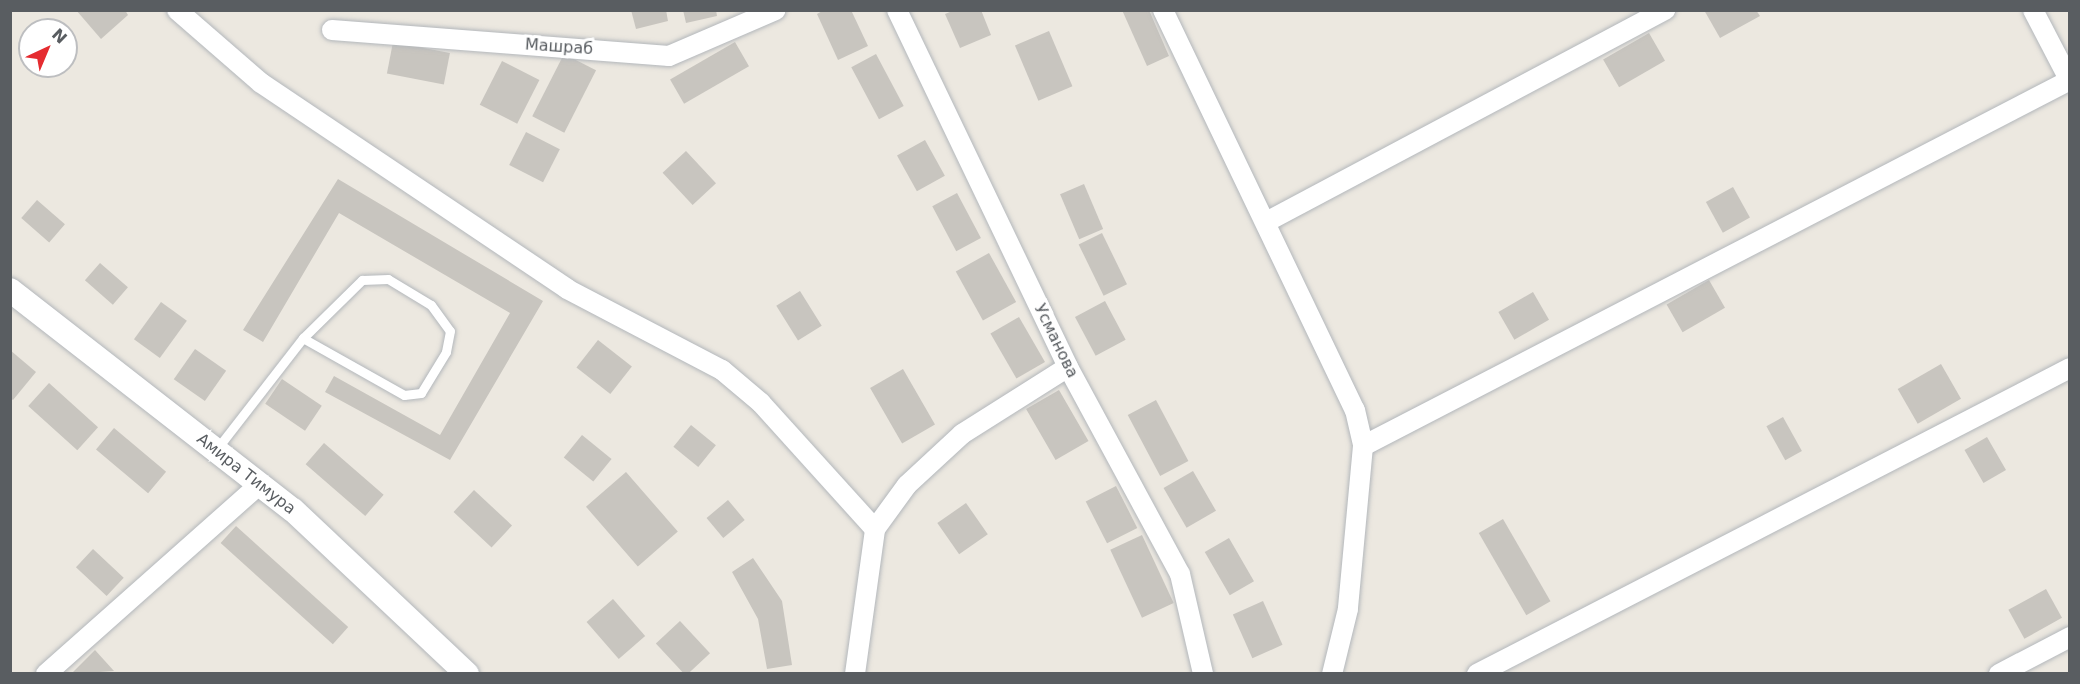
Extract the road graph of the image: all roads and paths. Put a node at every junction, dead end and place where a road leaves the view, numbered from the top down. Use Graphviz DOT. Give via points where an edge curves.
graph roads {
  1 [pos="177,10"];
  2 [pos="776,10"];
  3 [pos="897,10"];
  4 [pos="1163,10"];
  5 [pos="1665,10"];
  6 [pos="2033,10"];
  7 [pos="332,30"];
  8 [pos="2069,81"];
  9 [pos="1268,222"];
  10 [pos="10,290"];
  11 [pos="303,338"];
  12 [pos="1068,367"];
  13 [pos="2070,368"];
  14 [pos="1364,446"];
  15 [pos="216,450"];
  16 [pos="260,484"];
  17 [pos="875,529"];
  18 [pos="2070,637"];
  19 [pos="46,674"];
  20 [pos="467,674"];
  21 [pos="855,674"];
  22 [pos="1203,674"];
  23 [pos="1332,674"];
  24 [pos="1477,674"];
  25 [pos="1999,674"];
  1 -- 17 [label="street" via="261,83 567,289 722,370 761,403"];
  2 -- 7 [label="street, Машраб" via="669,56"];
  3 -- 12 [label="street, Усманова"];
  4 -- 9 [label="street"];
  5 -- 9 [label="street"];
  6 -- 8 [label="street"];
  8 -- 14 [label="street"];
  9 -- 14 [label="street" via="1355,410"];
  10 -- 15 [label="street, Амира Тимура"];
  11 -- 11 [label="lane" via="362,280 388,279 431,305 450,331 446,352 421,393 404,395"];
  11 -- 15 [label="lane"];
  12 -- 17 [label="street" via="962,434 907,485"];
  12 -- 22 [label="street, Усманова" via="1180,574"];
  13 -- 24 [label="street"];
  14 -- 23 [label="street" via="1348,609"];
  15 -- 16 [label="street, Амира Тимура"];
  16 -- 19 [label="street"];
  16 -- 20 [label="street, Амира Тимура"];
  17 -- 21 [label="street"];
  18 -- 25 [label="street"];
}
